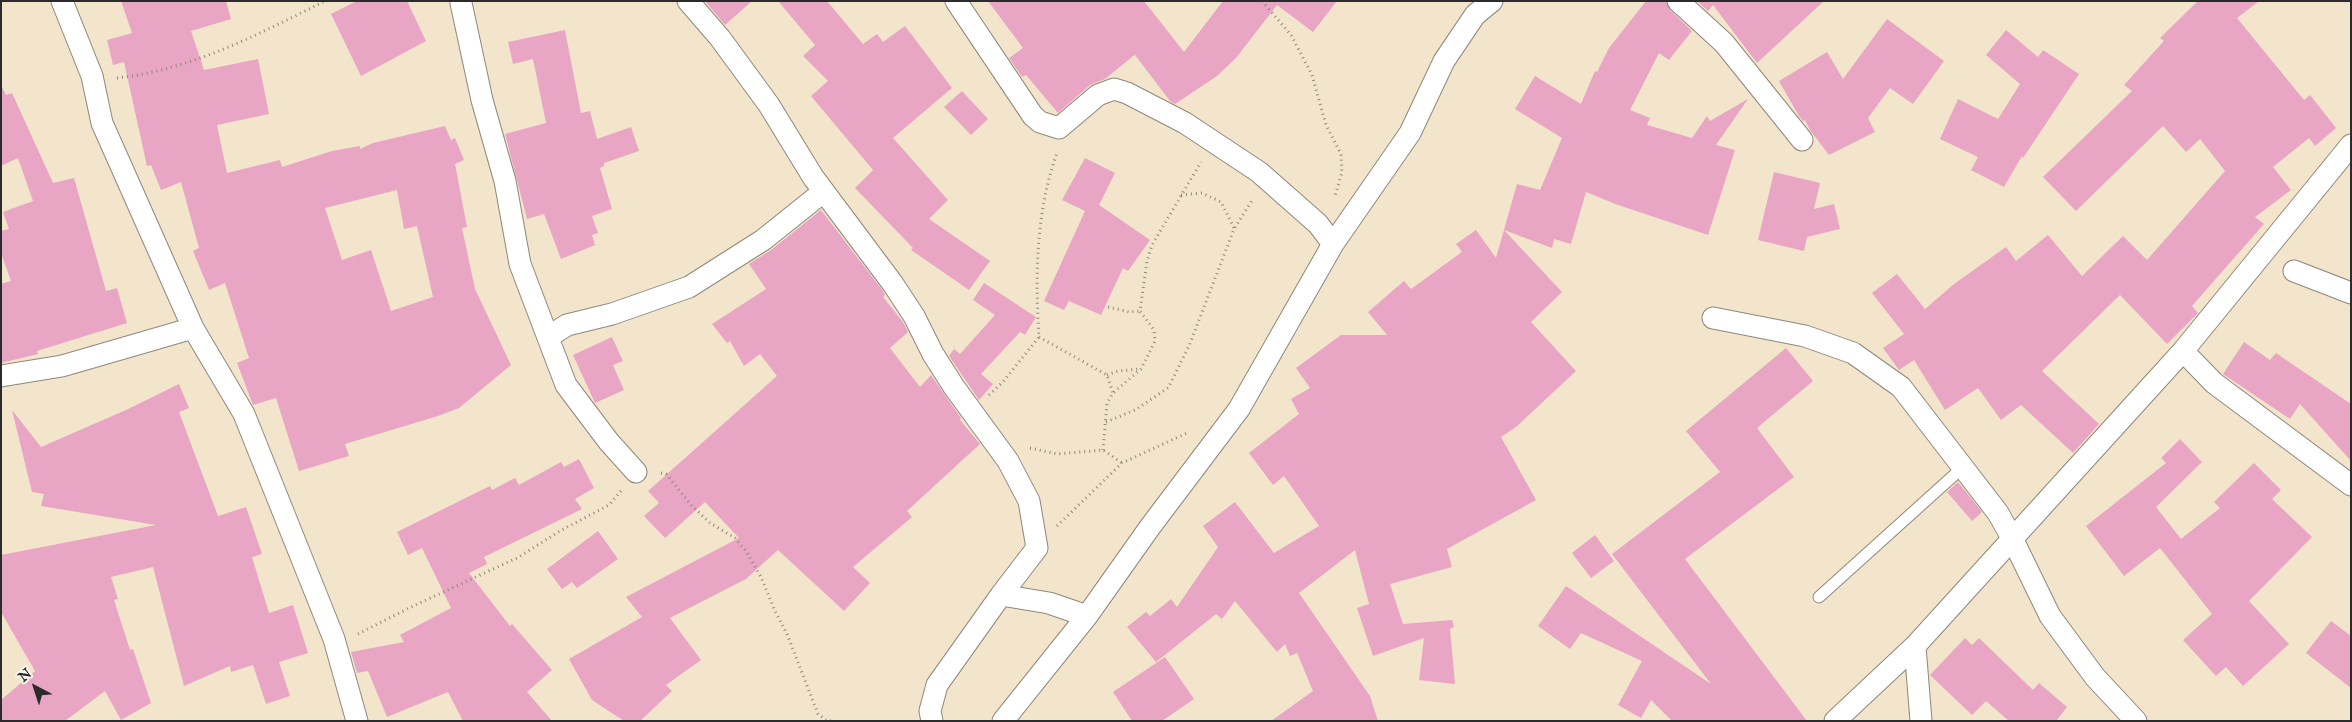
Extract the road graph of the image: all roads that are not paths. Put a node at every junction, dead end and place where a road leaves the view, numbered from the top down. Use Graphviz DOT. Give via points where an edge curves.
graph roads {
  1 [pos="62,1"];
  2 [pos="688,1"];
  3 [pos="956,1"];
  4 [pos="1492,1"];
  5 [pos="1678,1"];
  6 [pos="456,2"];
  7 [pos="1802,140"];
  8 [pos="2351,144"];
  9 [pos="823,192"];
  10 [pos="1333,244"];
  11 [pos="2294,271"];
  12 [pos="2351,293"];
  13 [pos="1713,318"];
  14 [pos="194,328"];
  15 [pos="548,337"];
  16 [pos="2183,351"];
  17 [pos="1,376"];
  18 [pos="1962,468"];
  19 [pos="636,472"];
  20 [pos="2351,486"];
  21 [pos="2012,538"];
  22 [pos="1001,595"];
  23 [pos="1819,597"];
  24 [pos="1087,616"];
  25 [pos="1915,646"];
  26 [pos="357,721"];
  27 [pos="932,721"];
  28 [pos="1003,721"];
  29 [pos="1835,721"];
  30 [pos="1921,721"];
  31 [pos="2136,721"];
  1 -- 14 [label="street" via="92,76 102,123"];
  2 -- 9 [label="street" via="720,38 769,105"];
  3 -- 10 [label="street" via="1040,122 1058,128 1098,95 1114,89 1212,140 1265,178 1318,224"];
  4 -- 10 [label="street" via="1476,15 1444,61 1410,133"];
  5 -- 7 [label="street" via="1724,43"];
  6 -- 15 [label="street" via="505,181 520,264"];
  8 -- 16 [label="street"];
  9 -- 15 [label="street" via="762,240 689,287 612,314 567,325"];
  9 -- 22 [label="street" via="893,284 933,354 1008,461 1029,501 1037,548"];
  10 -- 24 [label="street" via="1239,410"];
  11 -- 12 [label="street"];
  13 -- 18 [label="street" via="1805,336 1853,353 1901,387"];
  14 -- 17 [label="street" via="62,366"];
  14 -- 26 [label="street" via="244,414 334,639"];
  15 -- 19 [label="street" via="566,385"];
  16 -- 20 [label="street" via="2214,383"];
  16 -- 21 [label="street"];
  18 -- 21 [label="street" via="1998,513"];
  18 -- 23 [label="lane"];
  21 -- 25 [label="street"];
  21 -- 31 [label="street" via="2050,616 2095,677"];
  22 -- 24 [label="street" via="1049,603"];
  22 -- 27 [label="street" via="937,685 930,710"];
  24 -- 28 [label="street"];
  25 -- 29 [label="street"];
  25 -- 30 [label="street"];
}
